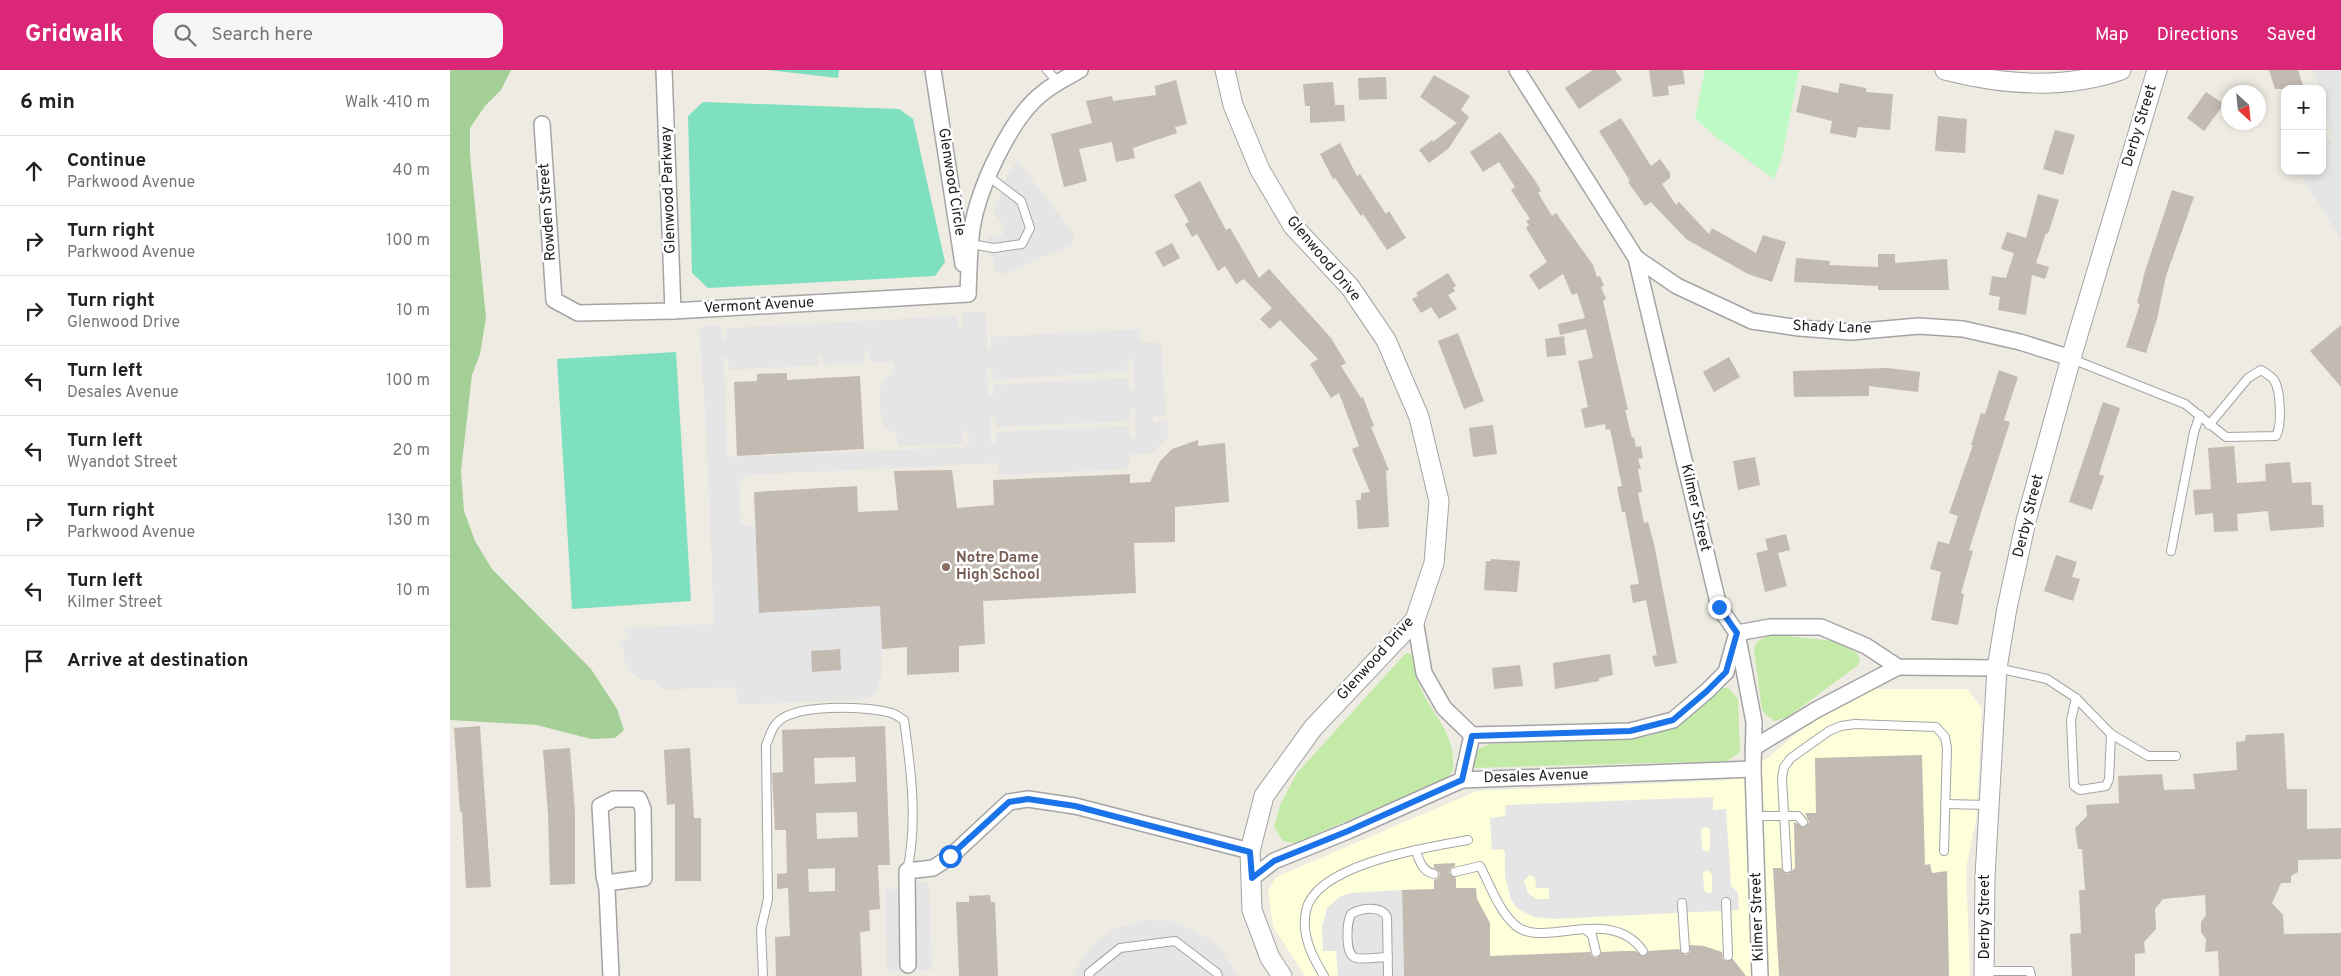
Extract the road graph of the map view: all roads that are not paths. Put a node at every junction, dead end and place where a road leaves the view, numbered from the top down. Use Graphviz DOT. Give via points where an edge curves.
graph roads {
  1 [pos="664,70"];
  2 [pos="934,70"];
  3 [pos="1047,70"];
  4 [pos="1080,70"];
  5 [pos="1226,70"];
  6 [pos="1517,70"];
  7 [pos="1945,70"];
  8 [pos="2121,70"];
  9 [pos="2158,70"];
  10 [pos="1059,83"];
  11 [pos="542,124"];
  12 [pos="988,176"];
  13 [pos="971,244"];
  14 [pos="1636,258"];
  15 [pos="968,294"];
  16 [pos="554,300"];
  17 [pos="673,311"];
  18 [pos="2071,358"];
  19 [pos="2200,415"];
  20 [pos="2209,425"];
  21 [pos="2171,551"];
  22 [pos="1415,620"];
  23 [pos="1737,633"];
  24 [pos="1898,667"];
  25 [pos="1997,668"];
  26 [pos="2076,698"];
  27 [pos="2111,734"];
  28 [pos="1472,736"];
  29 [pos="1754,748"];
  30 [pos="2176,756"];
  31 [pos="1753,769"];
  32 [pos="1462,780"];
  33 [pos="1945,804"];
  34 [pos="1989,805"];
  35 [pos="1784,815"];
  36 [pos="1754,816"];
  37 [pos="1804,822"];
  38 [pos="1468,840"];
  39 [pos="1415,850"];
  40 [pos="1944,851"];
  41 [pos="1250,852"];
  42 [pos="1795,856"];
  43 [pos="907,871"];
  44 [pos="1455,872"];
  45 [pos="1434,874"];
  46 [pos="1252,878"];
  47 [pos="606,883"];
  48 [pos="1726,902"];
  49 [pos="1682,903"];
  50 [pos="1586,930"];
  51 [pos="1685,949"];
  52 [pos="1644,951"];
  53 [pos="1596,952"];
  54 [pos="1728,956"];
  55 [pos="1388,957"];
  56 [pos="908,965"];
  57 [pos="1984,974"];
  58 [pos="2031,974"];
  59 [pos="611,976"];
  60 [pos="763,976"];
  61 [pos="1089,976"];
  62 [pos="1218,976"];
  63 [pos="1282,976"];
  64 [pos="1324,976"];
  65 [pos="1388,976"];
  66 [pos="1760,976"];
  1 -- 17 [label="street, Glenwood Parkway"];
  2 -- 15 [label="street, Glenwood Circle"];
  3 -- 10 [label="lane"];
  4 -- 10 [label="street"];
  5 -- 22 [label="street, Glenwood Drive" via="1233,106 1260,170 1293,226 1350,287 1386,340 1419,417 1439,501 1434,563"];
  6 -- 14 [label="street, Kilmer Street"];
  7 -- 8 [label="street" via="2016,84 2057,84"];
  9 -- 18 [label="street, Derby Street"];
  10 -- 12 [label="street" via="1043,92 1014,126"];
  11 -- 16 [label="street, Rowden Street"];
  12 -- 13 [label="street" via="978,203"];
  12 -- 13 [label="lane" via="1021,201 1030,228 1022,244 994,248"];
  13 -- 15 [label="street"];
  14 -- 18 [label="street, Shady Lane" via="1677,286 1752,321 1851,332 1920,326 1962,330 2020,342"];
  14 -- 23 [label="street, Kilmer Street" via="1719,607"];
  15 -- 17 [label="street, Vermont Avenue"];
  16 -- 17 [label="street, Vermont Avenue" via="578,313"];
  18 -- 19 [label="lane" via="2185,404"];
  18 -- 25 [label="street, Derby Street" via="2026,521"];
  19 -- 20 [label="lane"];
  19 -- 21 [label="lane"];
  20 -- 20 [label="lane" via="2248,378 2261,370 2272,377 2278,387 2280,429 2276,436 2226,437"];
  22 -- 28 [label="street" via="1424,674 1444,708"];
  22 -- 41 [label="street, Glenwood Drive" via="1313,728 1264,796"];
  23 -- 24 [label="street" via="1770,627 1821,627 1866,646"];
  23 -- 28 [label="street" via="1726,672 1673,720 1630,731"];
  23 -- 29 [label="street, Kilmer Street" via="1754,722"];
  24 -- 25 [label="street"];
  24 -- 29 [label="street" via="1816,710"];
  25 -- 26 [label="lane" via="2047,679"];
  25 -- 34 [label="street, Derby Street"];
  26 -- 27 [label="lane"];
  26 -- 27 [label="lane" via="2072,720 2074,786 2080,790 2106,786"];
  27 -- 30 [label="lane" via="2148,756"];
  28 -- 32 [label="street"];
  29 -- 31 [label="street, Kilmer Street"];
  31 -- 32 [label="street, Desales Avenue"];
  31 -- 36 [label="street, Kilmer Street"];
  32 -- 46 [label="street, Desales Avenue" via="1274,861"];
  33 -- 34 [label="lane"];
  33 -- 35 [label="lane" via="1947,748 1945,737 1936,727 1855,724 1829,731 1791,758 1784,767 1782,778"];
  33 -- 40 [label="lane"];
  34 -- 57 [label="street, Derby Street" via="1984,876"];
  35 -- 36 [label="lane"];
  35 -- 37 [label="lane" via="1798,816"];
  35 -- 42 [label="lane" via="1787,864"];
  36 -- 66 [label="street, Kilmer Street"];
  38 -- 39 [label="lane"];
  39 -- 45 [label="lane" via="1422,867"];
  39 -- 64 [label="lane" via="1400,852 1343,873 1318,890 1306,910 1305,936"];
  41 -- 43 [label="street" via="1075,806 1028,799 1009,802 933,868"];
  41 -- 46 [label="street, Glenwood Drive"];
  43 -- 56 [label="street"];
  43 -- 60 [label="lane" via="912,851 912,813 904,720 893,713 868,708 799,710 776,723 766,745 768,899 761,929"];
  44 -- 50 [label="lane" via="1480,866 1505,914 1516,927 1534,932"];
  46 -- 63 [label="street, Glenwood Drive" via="1252,910 1270,958"];
  47 -- 47 [label="street" via="644,878 643,808 639,799 614,799 600,806"];
  47 -- 59 [label="street"];
  48 -- 54 [label="lane"];
  49 -- 51 [label="lane"];
  50 -- 52 [label="lane" via="1624,933 1636,940"];
  50 -- 53 [label="lane" via="1592,935"];
  55 -- 55 [label="lane" via="1385,911 1358,910 1351,914 1348,920 1350,954 1356,958"];
  55 -- 65 [label="lane"];
  57 -- 58 [label="lane"];
  61 -- 62 [label="lane" via="1120,948 1175,941"];
}
